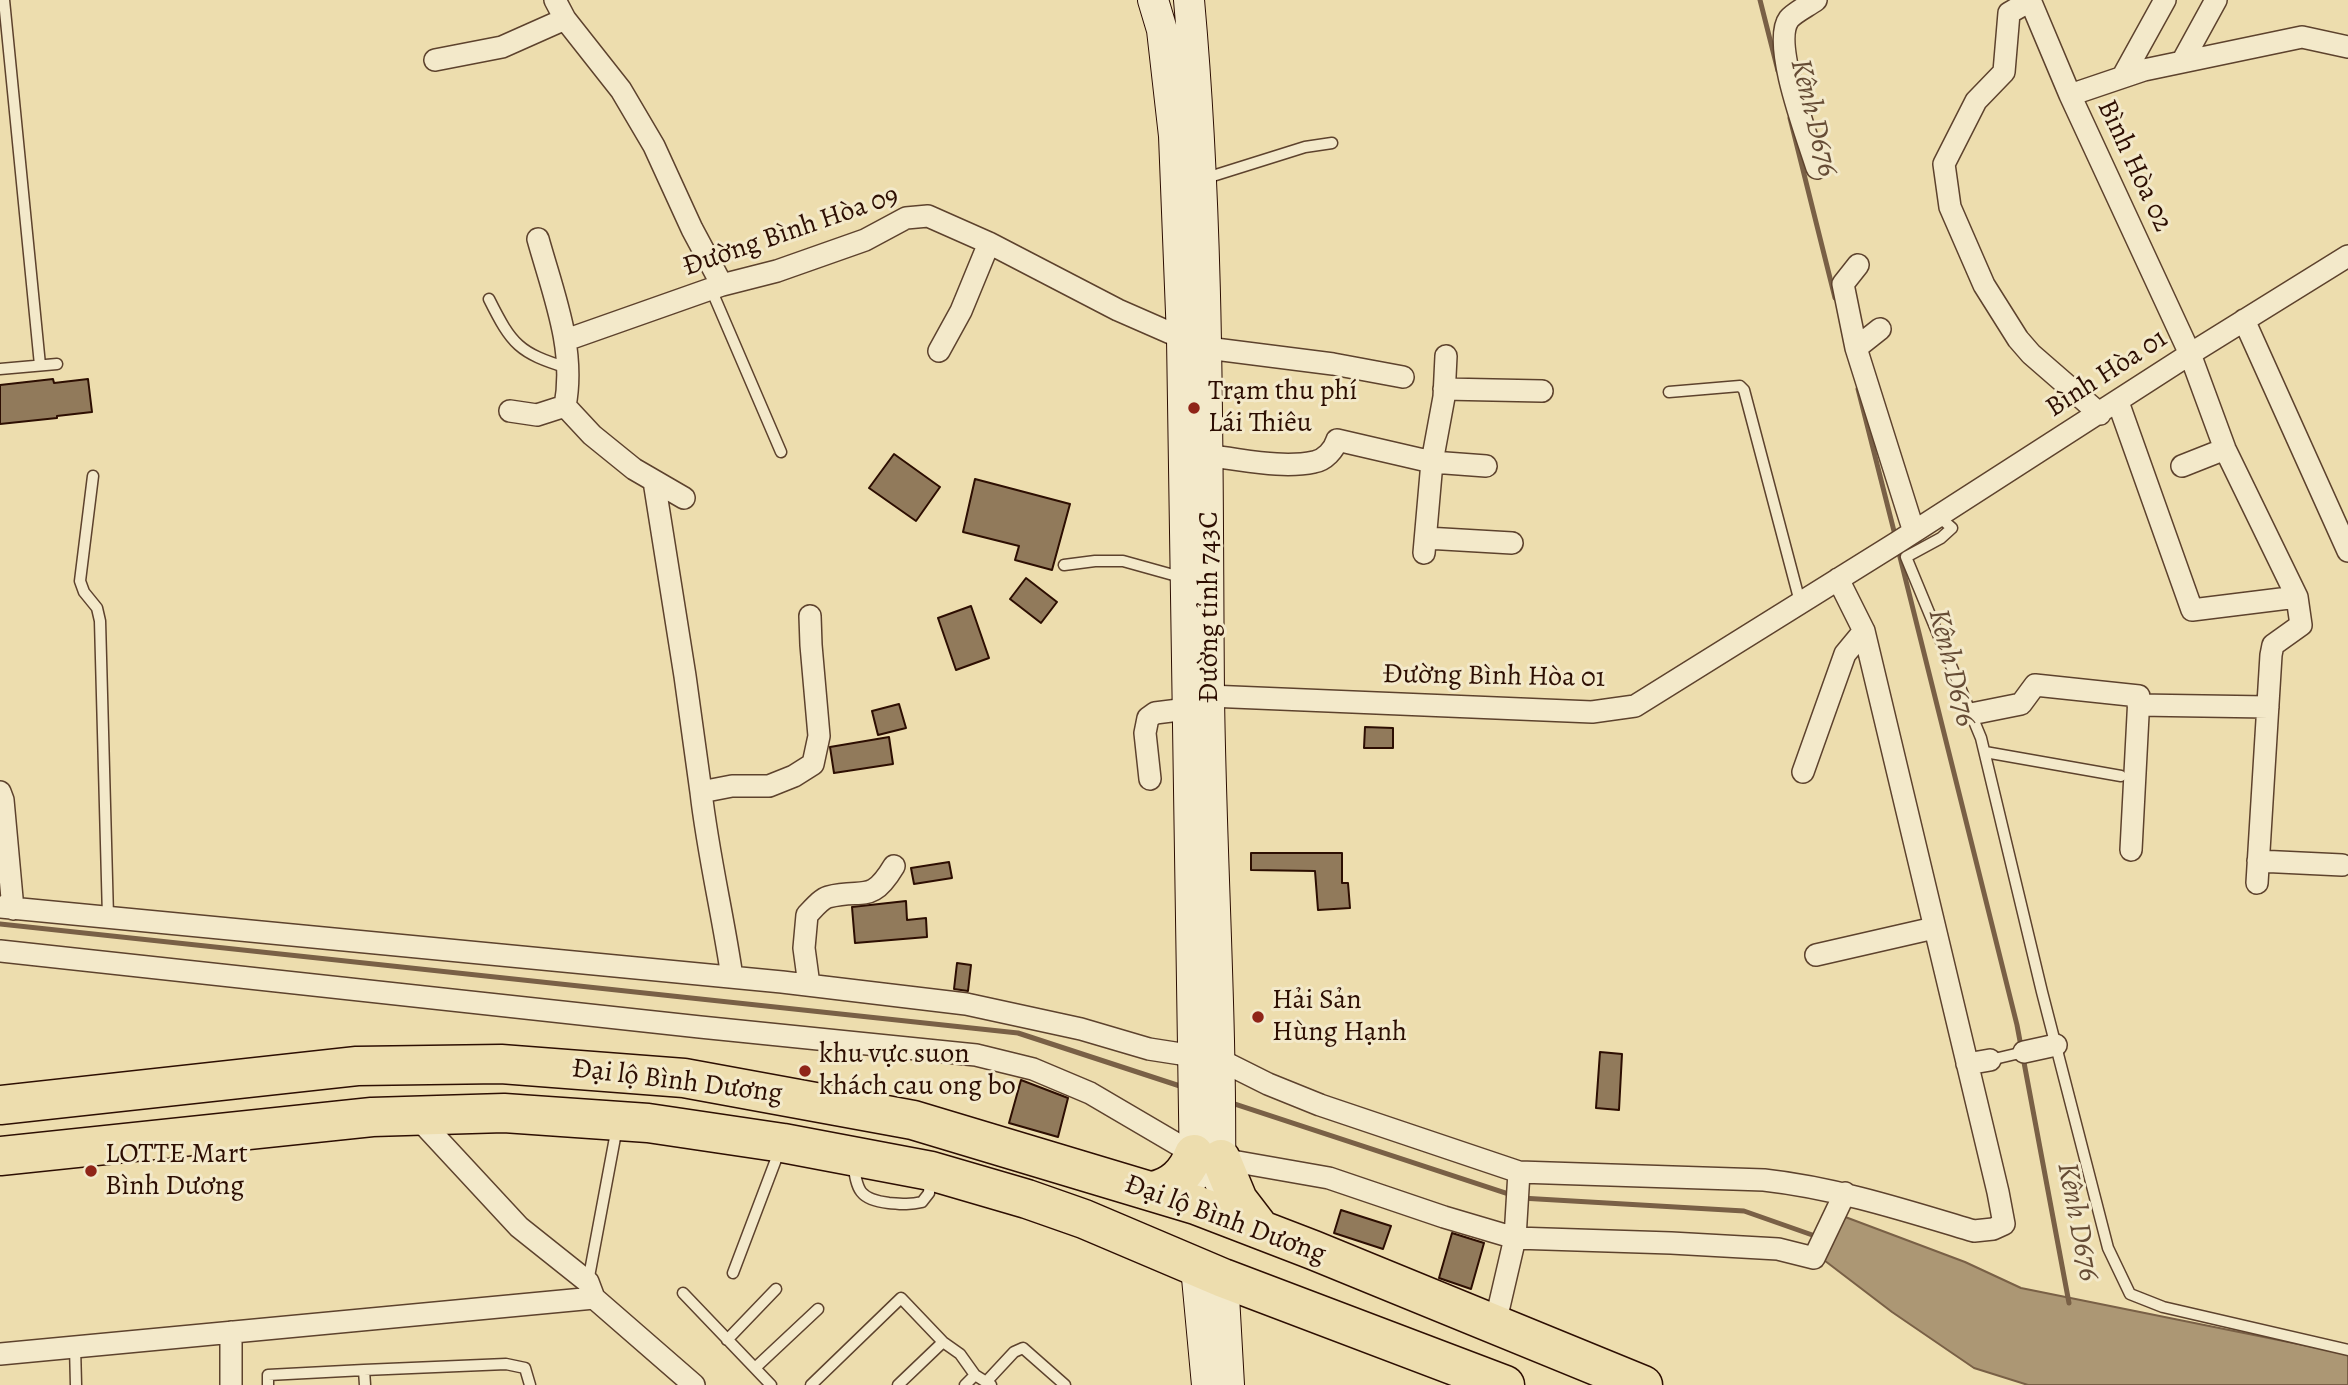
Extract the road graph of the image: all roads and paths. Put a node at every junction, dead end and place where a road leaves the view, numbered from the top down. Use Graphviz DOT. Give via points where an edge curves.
graph roads {
  1 [pos="4,0"];
  2 [pos="555,0"];
  3 [pos="1153,0"];
  4 [pos="1189,0"];
  5 [pos="1816,0"];
  6 [pos="2165,0"];
  7 [pos="2216,0"];
  8 [pos="2030,1"];
  9 [pos="565,19"];
  10 [pos="2348,47"];
  11 [pos="435,60"];
  12 [pos="2182,62"];
  13 [pos="2123,76"];
  14 [pos="2070,94"];
  15 [pos="1332,143"];
  16 [pos="1817,168"];
  17 [pos="1201,180"];
  18 [pos="538,239"];
  19 [pos="989,243"];
  20 [pos="2348,256"];
  21 [pos="1858,265"];
  22 [pos="717,287"];
  23 [pos="489,299"];
  24 [pos="2244,320"];
  25 [pos="1880,328"];
  26 [pos="566,340"];
  27 [pos="1194,343"];
  28 [pos="1856,348"];
  29 [pos="939,351"];
  30 [pos="2190,354"];
  31 [pos="1446,356"];
  32 [pos="57,364"];
  33 [pos="40,365"];
  34 [pos="568,368"];
  35 [pos="0,369"];
  36 [pos="1403,377"];
  37 [pos="1444,389"];
  38 [pos="1542,391"];
  39 [pos="1669,393"];
  40 [pos="2118,402"];
  41 [pos="565,406"];
  42 [pos="510,411"];
  43 [pos="2100,414"];
  44 [pos="2225,449"];
  45 [pos="781,452"];
  46 [pos="1209,456"];
  47 [pos="1432,462"];
  48 [pos="1486,466"];
  49 [pos="2182,466"];
  50 [pos="93,476"];
  51 [pos="654,481"];
  52 [pos="684,498"];
  53 [pos="1938,516"];
  54 [pos="1906,537"];
  55 [pos="1512,543"];
  56 [pos="2348,551"];
  57 [pos="1063,565"];
  58 [pos="1845,574"];
  59 [pos="1184,578"];
  60 [pos="2297,597"];
  61 [pos="1800,602"];
  62 [pos="810,616"];
  63 [pos="1864,631"];
  64 [pos="1194,700"];
  65 [pos="2138,705"];
  66 [pos="2268,707"];
  67 [pos="1971,714"];
  68 [pos="1985,752"];
  69 [pos="1803,772"];
  70 [pos="2121,776"];
  71 [pos="1150,779"];
  72 [pos="0,792"];
  73 [pos="701,792"];
  74 [pos="2131,850"];
  75 [pos="2258,861"];
  76 [pos="2342,865"];
  77 [pos="894,866"];
  78 [pos="2257,883"];
  79 [pos="7,908"];
  80 [pos="108,917"];
  81 [pos="1934,928"];
  82 [pos="0,951"];
  83 [pos="1816,955"];
  84 [pos="732,977"];
  85 [pos="809,985"];
  86 [pos="2056,1045"];
  87 [pos="2024,1052"];
  88 [pos="1207,1058"];
  89 [pos="1990,1060"];
  90 [pos="1967,1064"];
  91 [pos="0,1105"];
  92 [pos="416,1116"];
  93 [pos="618,1121"];
  94 [pos="783,1143"];
  95 [pos="0,1156"];
  96 [pos="1208,1157"];
  97 [pos="1519,1172"];
  98 [pos="1152,1191"];
  99 [pos="1845,1193"];
  100 [pos="1208,1209"];
  101 [pos="1261,1230"];
  102 [pos="1515,1238"];
  103 [pos="1209,1272"];
  104 [pos="733,1273"];
  105 [pos="776,1289"];
  106 [pos="591,1290"];
  107 [pos="683,1293"];
  108 [pos="818,1309"];
  109 [pos="1496,1324"];
  110 [pos="231,1332"];
  111 [pos="727,1340"];
  112 [pos="943,1342"];
  113 [pos="75,1346"];
  114 [pos="2348,1350"];
  115 [pos="0,1354"];
  116 [pos="755,1368"];
  117 [pos="364,1370"];
  118 [pos="975,1375"];
  119 [pos="989,1383"];
  120 [pos="76,1385"];
  121 [pos="231,1385"];
  122 [pos="268,1385"];
  123 [pos="365,1385"];
  124 [pos="530,1385"];
  125 [pos="694,1385"];
  126 [pos="771,1385"];
  127 [pos="811,1385"];
  128 [pos="898,1385"];
  129 [pos="965,1385"];
  130 [pos="1065,1385"];
  131 [pos="1207,1385"];
  132 [pos="1229,1385"];
  133 [pos="1505,1385"];
  134 [pos="1643,1385"];
  1 -- 33 [label="lane"];
  2 -- 9 [label="street"];
  3 -- 27 [label="main road, Đường tỉnh 743C" via="1162,30"];
  4 -- 17 [label="main road, Đường tỉnh 743C"];
  5 -- 16 [label="street" via="1789,18 1783,32 1786,68"];
  6 -- 13 [label="street"];
  7 -- 12 [label="street"];
  8 -- 14 [label="street, Bình Hòa 02"];
  8 -- 43 [label="street" via="2009,13 2004,72 1976,101 1944,164 1950,207 1984,285 2018,339"];
  9 -- 11 [label="street" via="502,47"];
  9 -- 22 [label="street" via="621,90 647,135"];
  10 -- 12 [label="street" via="2302,37"];
  12 -- 13 [label="street"];
  13 -- 14 [label="street"];
  14 -- 30 [label="street, Bình Hòa 02"];
  15 -- 17 [label="lane" via="1305,146"];
  17 -- 27 [label="main road, Đường tỉnh 743C"];
  18 -- 26 [label="street"];
  19 -- 22 [label="street, Đường Bình Hòa 09" via="928,216 906,218 864,240"];
  19 -- 27 [label="street, Đường Bình Hòa 09" via="1118,310"];
  19 -- 29 [label="street"];
  20 -- 24 [label="street, Bình Hòa 01"];
  21 -- 28 [label="street" via="1843,284"];
  22 -- 26 [label="street, Đường Bình Hòa 09"];
  22 -- 45 [label="lane"];
  23 -- 34 [label="lane" via="503,329 521,349"];
  24 -- 30 [label="street, Bình Hòa 01"];
  24 -- 56 [label="street"];
  25 -- 28 [label="street"];
  26 -- 34 [label="street"];
  27 -- 36 [label="street, Đường Bình Hòa 09"];
  27 -- 46 [label="main road, Đường tỉnh 743C"];
  27 -- 59 [label="main road, Đường tỉnh 743C"];
  28 -- 54 [label="street"];
  30 -- 40 [label="street, Bình Hòa 01"];
  30 -- 44 [label="street, Bình Hòa 02"];
  31 -- 37 [label="street"];
  32 -- 33 [label="lane"];
  33 -- 35 [label="lane"];
  34 -- 41 [label="street"];
  37 -- 38 [label="street"];
  37 -- 47 [label="street"];
  39 -- 61 [label="lane" via="1740,386 1744,390"];
  40 -- 43 [label="street, Bình Hòa 01"];
  40 -- 60 [label="street" via="2192,610"];
  41 -- 42 [label="street" via="537,415"];
  41 -- 51 [label="street" via="592,435"];
  43 -- 53 [label="street, Bình Hòa 01"];
  44 -- 49 [label="street"];
  44 -- 60 [label="street, Bình Hòa 02"];
  46 -- 47 [label="street" via="1312,462 1331,452 1337,440"];
  46 -- 64 [label="main road, Đường tỉnh 743C"];
  47 -- 48 [label="street"];
  47 -- 55 [label="street" via="1425,546"];
  50 -- 80 [label="lane" via="80,581 100,621"];
  51 -- 52 [label="street"];
  51 -- 73 [label="street"];
  53 -- 54 [label="street, Bình Hòa 01"];
  53 -- 67 [label="lane" via="1952,528 1906,557"];
  54 -- 58 [label="street, Đường Bình Hòa 01"];
  57 -- 59 [label="lane" via="1123,561"];
  58 -- 61 [label="street, Đường Bình Hòa 01"];
  58 -- 63 [label="street"];
  59 -- 64 [label="main road, Đường tỉnh 743C"];
  60 -- 66 [label="street" via="2301,625 2273,645"];
  61 -- 64 [label="street, Đường Bình Hòa 01" via="1634,706 1592,712"];
  62 -- 73 [label="street" via="819,736 813,764 769,786"];
  63 -- 69 [label="street" via="1845,654"];
  63 -- 81 [label="street"];
  64 -- 71 [label="street, Đường Bình Hòa 01" via="1147,718"];
  64 -- 88 [label="main road, Đường tỉnh 743C"];
  65 -- 66 [label="street"];
  65 -- 67 [label="street" via="2139,696 2035,685 2021,704"];
  65 -- 74 [label="street"];
  66 -- 75 [label="street"];
  67 -- 68 [label="lane"];
  68 -- 70 [label="lane"];
  68 -- 86 [label="lane"];
  72 -- 79 [label="street"];
  73 -- 84 [label="street"];
  75 -- 76 [label="street"];
  75 -- 78 [label="street"];
  77 -- 85 [label="street" via="883,884 866,893 826,897 807,915 804,948"];
  79 -- 80 [label="street"];
  80 -- 84 [label="street"];
  81 -- 83 [label="street"];
  81 -- 90 [label="street"];
  82 -- 96 [label="street" via="976,1055 1033,1069 1090,1093"];
  84 -- 85 [label="street"];
  85 -- 88 [label="street" via="966,1004 1149,1049"];
  86 -- 87 [label="street"];
  86 -- 114 [label="lane" via="2108,1248 2130,1294 2163,1307"];
  87 -- 89 [label="lane"];
  88 -- 96 [label="main road, Đường tỉnh 743C"];
  88 -- 97 [label="street" via="1320,1105"];
  89 -- 90 [label="street"];
  90 -- 99 [label="street" via="2004,1224 1974,1231"];
  91 -- 98 [label="highway, Đại lộ Bình Dương" via="357,1066 559,1067 684,1077 913,1120"];
  92 -- 93 [label="highway, Đại lộ Bình Dương" via="505,1113"];
  92 -- 95 [label="highway, Đại lộ Bình Dương"];
  92 -- 106 [label="street" via="519,1227"];
  93 -- 94 [label="highway, Đại lộ Bình Dương"];
  93 -- 106 [label="lane"];
  94 -- 103 [label="highway, Đại lộ Bình Dương" via="931,1171 1027,1199"];
  94 -- 104 [label="lane"];
  96 -- 98 [label="highway" via="1177,1181"];
  96 -- 100 [label="main road, Đường tỉnh 743C"];
  96 -- 101 [label="highway"];
  96 -- 102 [label="street" via="1329,1178"];
  97 -- 99 [label="street" via="1764,1180"];
  97 -- 102 [label="street"];
  98 -- 100 [label="highway, Đại lộ Bình Dương"];
  99 -- 102 [label="street" via="1814,1258 1778,1249"];
  100 -- 101 [label="highway, Đại lộ Bình Dương"];
  100 -- 103 [label="highway"];
  101 -- 109 [label="highway, Đại lộ Bình Dương"];
  102 -- 109 [label="street"];
  103 -- 131 [label="main road"];
  103 -- 132 [label="main road"];
  103 -- 133 [label="highway, Đại lộ Bình Dương"];
  105 -- 111 [label="lane"];
  106 -- 110 [label="street"];
  106 -- 125 [label="street"];
  107 -- 111 [label="lane"];
  108 -- 116 [label="lane"];
  109 -- 134 [label="highway, Đại lộ Bình Dương"];
  110 -- 113 [label="street"];
  110 -- 121 [label="street"];
  111 -- 116 [label="lane"];
  112 -- 118 [label="lane" via="960,1354"];
  112 -- 127 [label="lane" via="901,1298"];
  112 -- 128 [label="lane"];
  113 -- 115 [label="street"];
  113 -- 120 [label="lane"];
  116 -- 126 [label="lane"];
  117 -- 122 [label="lane" via="268,1375"];
  117 -- 123 [label="lane"];
  117 -- 124 [label="lane" via="506,1364 525,1368"];
  118 -- 119 [label="lane"];
  118 -- 129 [label="lane"];
  119 -- 130 [label="lane" via="1014,1352 1023,1348"];
}
